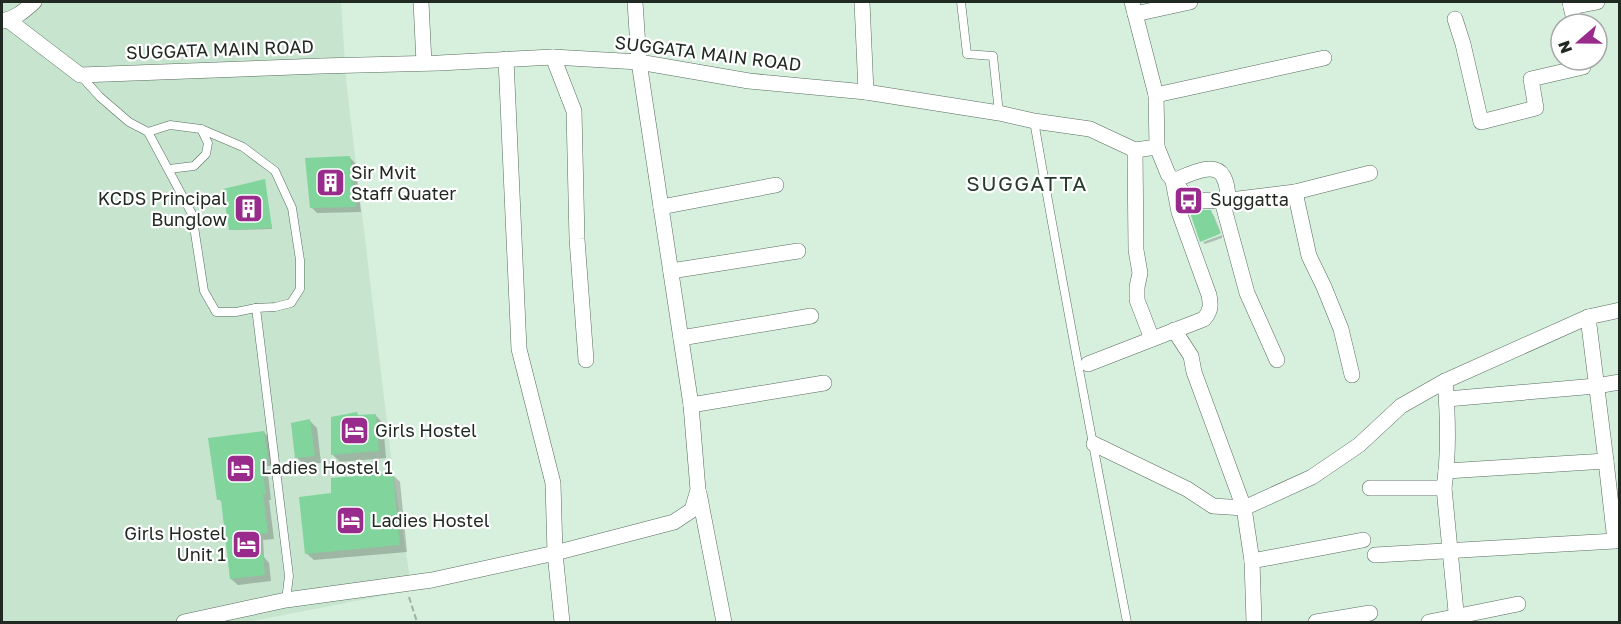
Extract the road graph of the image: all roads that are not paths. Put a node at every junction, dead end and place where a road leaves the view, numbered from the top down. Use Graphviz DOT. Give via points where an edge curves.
graph roads {
  1 [pos="34,2"];
  2 [pos="421,2"];
  3 [pos="635,2"];
  4 [pos="862,2"];
  5 [pos="962,2"];
  6 [pos="1190,2"];
  7 [pos="1597,2"];
  8 [pos="1571,4"];
  9 [pos="1133,8"];
  10 [pos="5,20"];
  11 [pos="1455,20"];
  12 [pos="553,57"];
  13 [pos="1324,58"];
  14 [pos="506,59"];
  15 [pos="639,62"];
  16 [pos="424,63"];
  17 [pos="1562,72"];
  18 [pos="80,75"];
  19 [pos="866,92"];
  20 [pos="1156,95"];
  21 [pos="999,113"];
  22 [pos="1034,121"];
  23 [pos="201,129"];
  24 [pos="148,132"];
  25 [pos="1157,147"];
  26 [pos="1135,150"];
  27 [pos="169,169"];
  28 [pos="1370,173"];
  29 [pos="1173,181"];
  30 [pos="776,185"];
  31 [pos="1295,192"];
  32 [pos="1225,201"];
  33 [pos="661,207"];
  34 [pos="798,250"];
  35 [pos="671,271"];
  36 [pos="256,308"];
  37 [pos="1620,310"];
  38 [pos="811,316"];
  39 [pos="1588,316"];
  40 [pos="1174,330"];
  41 [pos="681,338"];
  42 [pos="1152,339"];
  43 [pos="586,360"];
  44 [pos="1277,360"];
  45 [pos="1088,364"];
  46 [pos="1352,375"];
  47 [pos="1445,381"];
  48 [pos="1620,382"];
  49 [pos="824,383"];
  50 [pos="1596,386"];
  51 [pos="1447,399"];
  52 [pos="691,405"];
  53 [pos="1094,444"];
  54 [pos="1606,461"];
  55 [pos="1446,471"];
  56 [pos="1371,488"];
  57 [pos="1444,488"];
  58 [pos="698,490"];
  59 [pos="1244,508"];
  60 [pos="1363,540"];
  61 [pos="1449,551"];
  62 [pos="555,553"];
  63 [pos="1375,555"];
  64 [pos="1252,561"];
  65 [pos="286,600"];
  66 [pos="1518,604"];
  67 [pos="1370,613"];
  68 [pos="1456,620"];
  69 [pos="184,622"];
  70 [pos="562,622"];
  71 [pos="724,622"];
  72 [pos="1127,622"];
  73 [pos="1254,622"];
  74 [pos="1316,622"];
  75 [pos="1429,622"];
  1 -- 10 [label="street" via="22,13"];
  2 -- 16 [label="street"];
  3 -- 15 [label="street"];
  4 -- 19 [label="street"];
  5 -- 21 [label="lane" via="967,54 993,56"];
  6 -- 9 [label="street"];
  7 -- 8 [label="street"];
  9 -- 20 [label="street"];
  10 -- 18 [label="street"];
  11 -- 17 [label="street" via="1481,122 1536,108 1532,79"];
  12 -- 14 [label="street, SUGGATA MAIN ROAD"];
  12 -- 15 [label="street, SUGGATA MAIN ROAD"];
  12 -- 43 [label="street" via="574,111 577,239"];
  13 -- 20 [label="street"];
  14 -- 16 [label="street, SUGGATA MAIN ROAD"];
  14 -- 62 [label="street" via="519,349 553,483"];
  15 -- 19 [label="street, SUGGATA MAIN ROAD" via="749,81"];
  15 -- 33 [label="street"];
  16 -- 18 [label="street, SUGGATA MAIN ROAD"];
  18 -- 24 [label="lane" via="129,122"];
  19 -- 21 [label="street, SUGGATA MAIN ROAD"];
  20 -- 25 [label="street"];
  21 -- 22 [label="street, SUGGATA MAIN ROAD"];
  22 -- 26 [label="street, SUGGATA MAIN ROAD" via="1090,129"];
  22 -- 53 [label="lane"];
  23 -- 24 [label="lane" via="170,125"];
  23 -- 27 [label="lane" via="208,143 206,154 194,165"];
  23 -- 36 [label="lane" via="243,147 275,171 292,207 300,289 291,303"];
  24 -- 27 [label="lane"];
  25 -- 26 [label="street"];
  25 -- 29 [label="street"];
  26 -- 42 [label="street" via="1136,250 1140,273 1137,300"];
  27 -- 36 [label="lane" via="192,214 204,291 216,312"];
  28 -- 31 [label="street"];
  29 -- 32 [label="street" via="1189,200"];
  29 -- 32 [label="street" via="1203,170 1217,170 1225,179"];
  29 -- 40 [label="street" via="1179,212 1211,307 1204,319"];
  30 -- 33 [label="street"];
  31 -- 32 [label="street"];
  31 -- 46 [label="street" via="1309,256 1341,329"];
  32 -- 44 [label="street" via="1247,293"];
  33 -- 35 [label="street"];
  34 -- 35 [label="street"];
  35 -- 41 [label="street"];
  36 -- 65 [label="lane" via="289,576"];
  37 -- 39 [label="street"];
  38 -- 41 [label="street"];
  39 -- 47 [label="street"];
  39 -- 50 [label="street"];
  40 -- 42 [label="street"];
  40 -- 59 [label="street" via="1191,356"];
  41 -- 52 [label="street"];
  42 -- 45 [label="street"];
  47 -- 51 [label="street"];
  47 -- 59 [label="street" via="1401,406 1359,445 1312,477"];
  48 -- 50 [label="street"];
  49 -- 52 [label="street"];
  50 -- 51 [label="street"];
  50 -- 54 [label="street"];
  51 -- 55 [label="street"];
  52 -- 58 [label="street"];
  53 -- 59 [label="street" via="1214,506"];
  53 -- 72 [label="lane"];
  54 -- 55 [label="street"];
  54 -- 61 [label="street" via="1615,541"];
  55 -- 57 [label="street"];
  56 -- 57 [label="street"];
  57 -- 61 [label="street"];
  58 -- 62 [label="street" via="692,510 674,522"];
  58 -- 71 [label="street"];
  59 -- 64 [label="street"];
  60 -- 64 [label="street"];
  61 -- 63 [label="street"];
  61 -- 68 [label="street"];
  62 -- 65 [label="street" via="432,580"];
  62 -- 70 [label="street"];
  64 -- 73 [label="street"];
  65 -- 69 [label="street"];
  66 -- 68 [label="street"];
  67 -- 74 [label="street"];
  68 -- 75 [label="street"];
}
